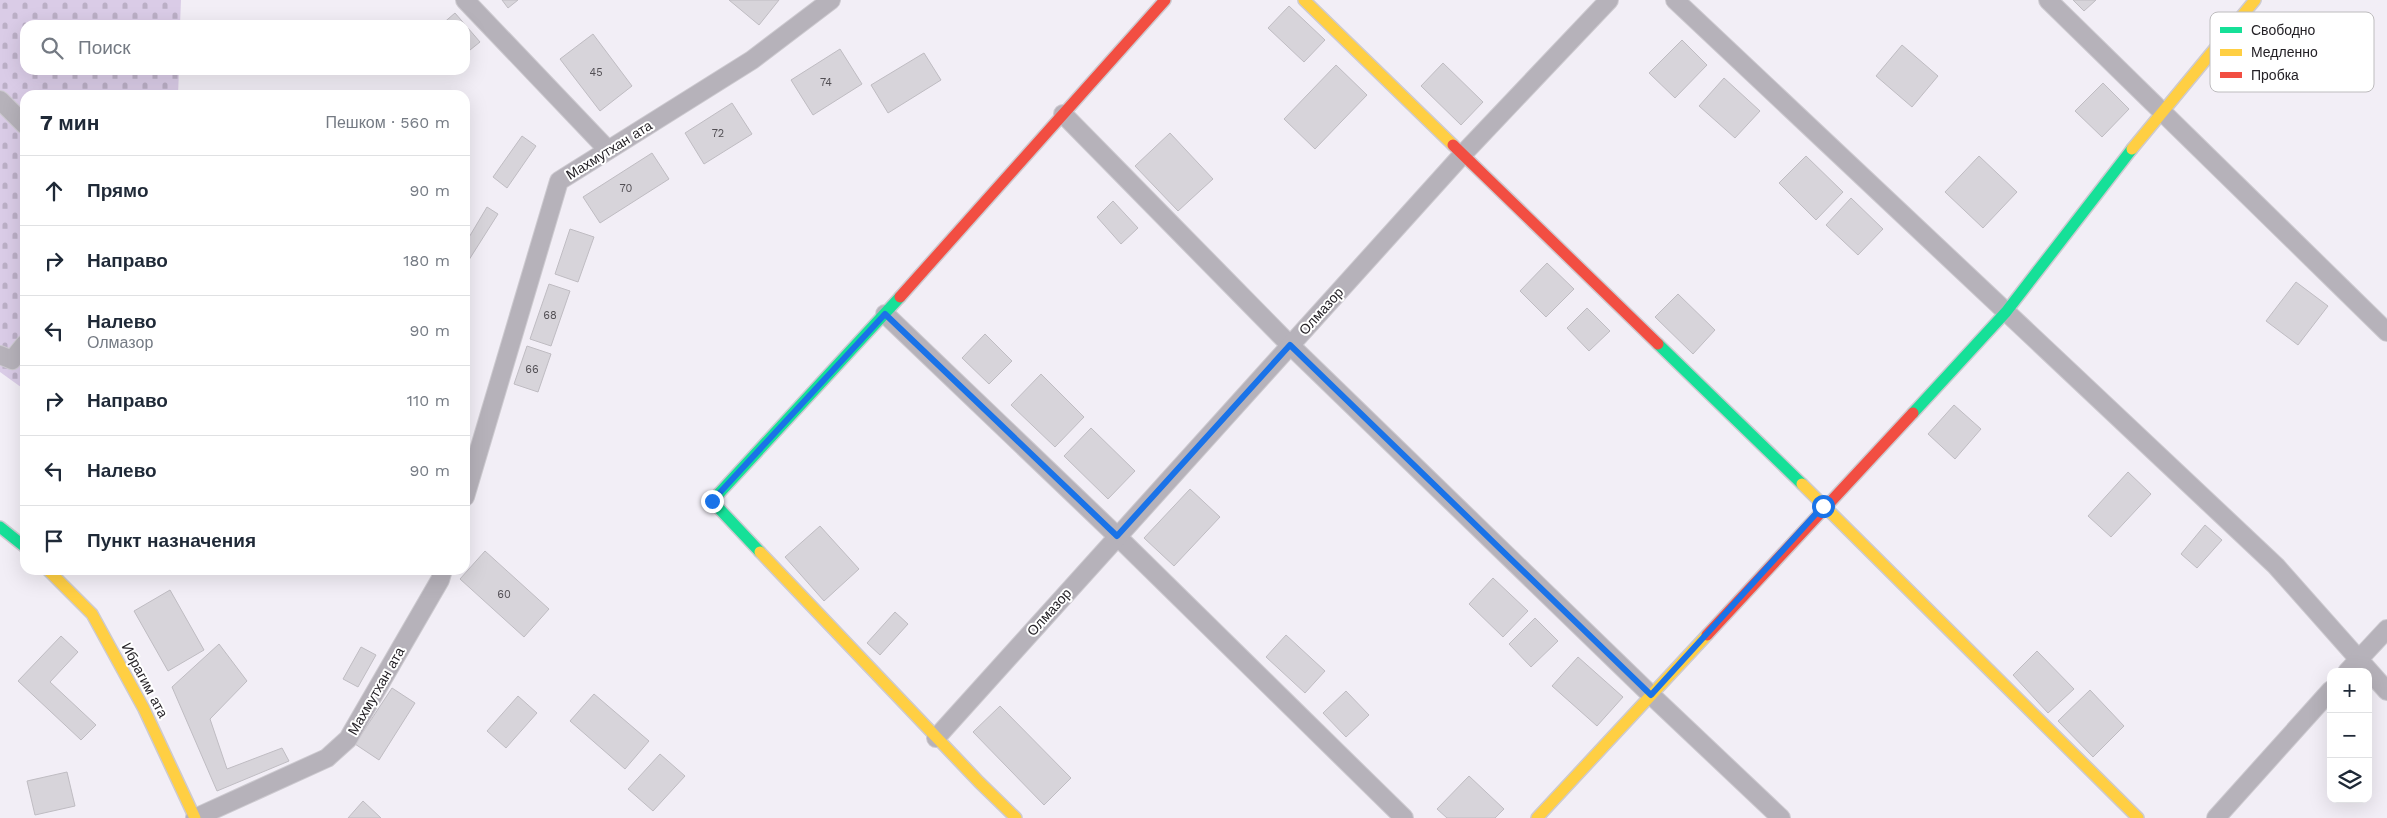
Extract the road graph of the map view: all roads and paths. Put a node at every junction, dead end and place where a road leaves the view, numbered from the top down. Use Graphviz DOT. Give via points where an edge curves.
graph roads {
  1 [pos="465,0"];
  2 [pos="831,0"];
  3 [pos="1165,0"];
  4 [pos="1304,0"];
  5 [pos="1609,0"];
  6 [pos="1675,0"];
  7 [pos="2048,0"];
  8 [pos="2255,0"];
  9 [pos="2245,12"];
  10 [pos="2210,53"];
  11 [pos="0,100"];
  12 [pos="2161,111"];
  13 [pos="1063,114"];
  14 [pos="20,120"];
  15 [pos="608,150"];
  16 [pos="1463,154"];
  17 [pos="2006,312"];
  18 [pos="885,314"];
  19 [pos="2387,332"];
  20 [pos="1290,345"];
  21 [pos="20,350"];
  22 [pos="0,355"];
  23 [pos="470,480"];
  24 [pos="1823,506"];
  25 [pos="0,527"];
  26 [pos="1117,536"];
  27 [pos="20,543"];
  28 [pos="53,575"];
  29 [pos="442,575"];
  30 [pos="2387,629"];
  31 [pos="2352,665"];
  32 [pos="2387,691"];
  33 [pos="2327,694"];
  34 [pos="1651,695"];
  35 [pos="936,738"];
  36 [pos="195,818"];
  37 [pos="1016,818"];
  38 [pos="1404,818"];
  39 [pos="1537,818"];
  40 [pos="1781,818"];
  41 [pos="2138,818"];
  42 [pos="2216,818"];
  1 -- 15 [label="street"];
  2 -- 15 [label="street, Махмутхан ата" via="752,60"];
  3 -- 13 [label="street"];
  4 -- 16 [label="street"];
  5 -- 16 [label="street, Олмазор"];
  6 -- 17 [label="street"];
  7 -- 12 [label="street"];
  8 -- 9 [label="street"];
  10 -- 12 [label="street"];
  11 -- 14 [label="street"];
  12 -- 17 [label="street"];
  12 -- 19 [label="street"];
  13 -- 18 [label="street"];
  13 -- 20 [label="street"];
  15 -- 23 [label="street, Махмутхан ата" via="559,181"];
  16 -- 20 [label="street, Олмазор"];
  16 -- 24 [label="street"];
  17 -- 24 [label="street"];
  17 -- 31 [label="street" via="2276,566"];
  18 -- 26 [label="street"];
  18 -- 35 [label="street" via="712,501"];
  20 -- 26 [label="street, Олмазор"];
  20 -- 34 [label="street"];
  21 -- 22 [label="street" via="12,360"];
  24 -- 34 [label="street"];
  24 -- 41 [label="street"];
  25 -- 27 [label="street"];
  26 -- 35 [label="street, Олмазор"];
  26 -- 38 [label="street"];
  28 -- 36 [label="street, Ибрагим ата" via="92,614 144,709"];
  29 -- 36 [label="street, Махмутхан ата" via="348,739 327,758"];
  30 -- 31 [label="street"];
  31 -- 32 [label="street"];
  33 -- 42 [label="street"];
  34 -- 39 [label="street"];
  34 -- 40 [label="street"];
  35 -- 37 [label="street"];
}
